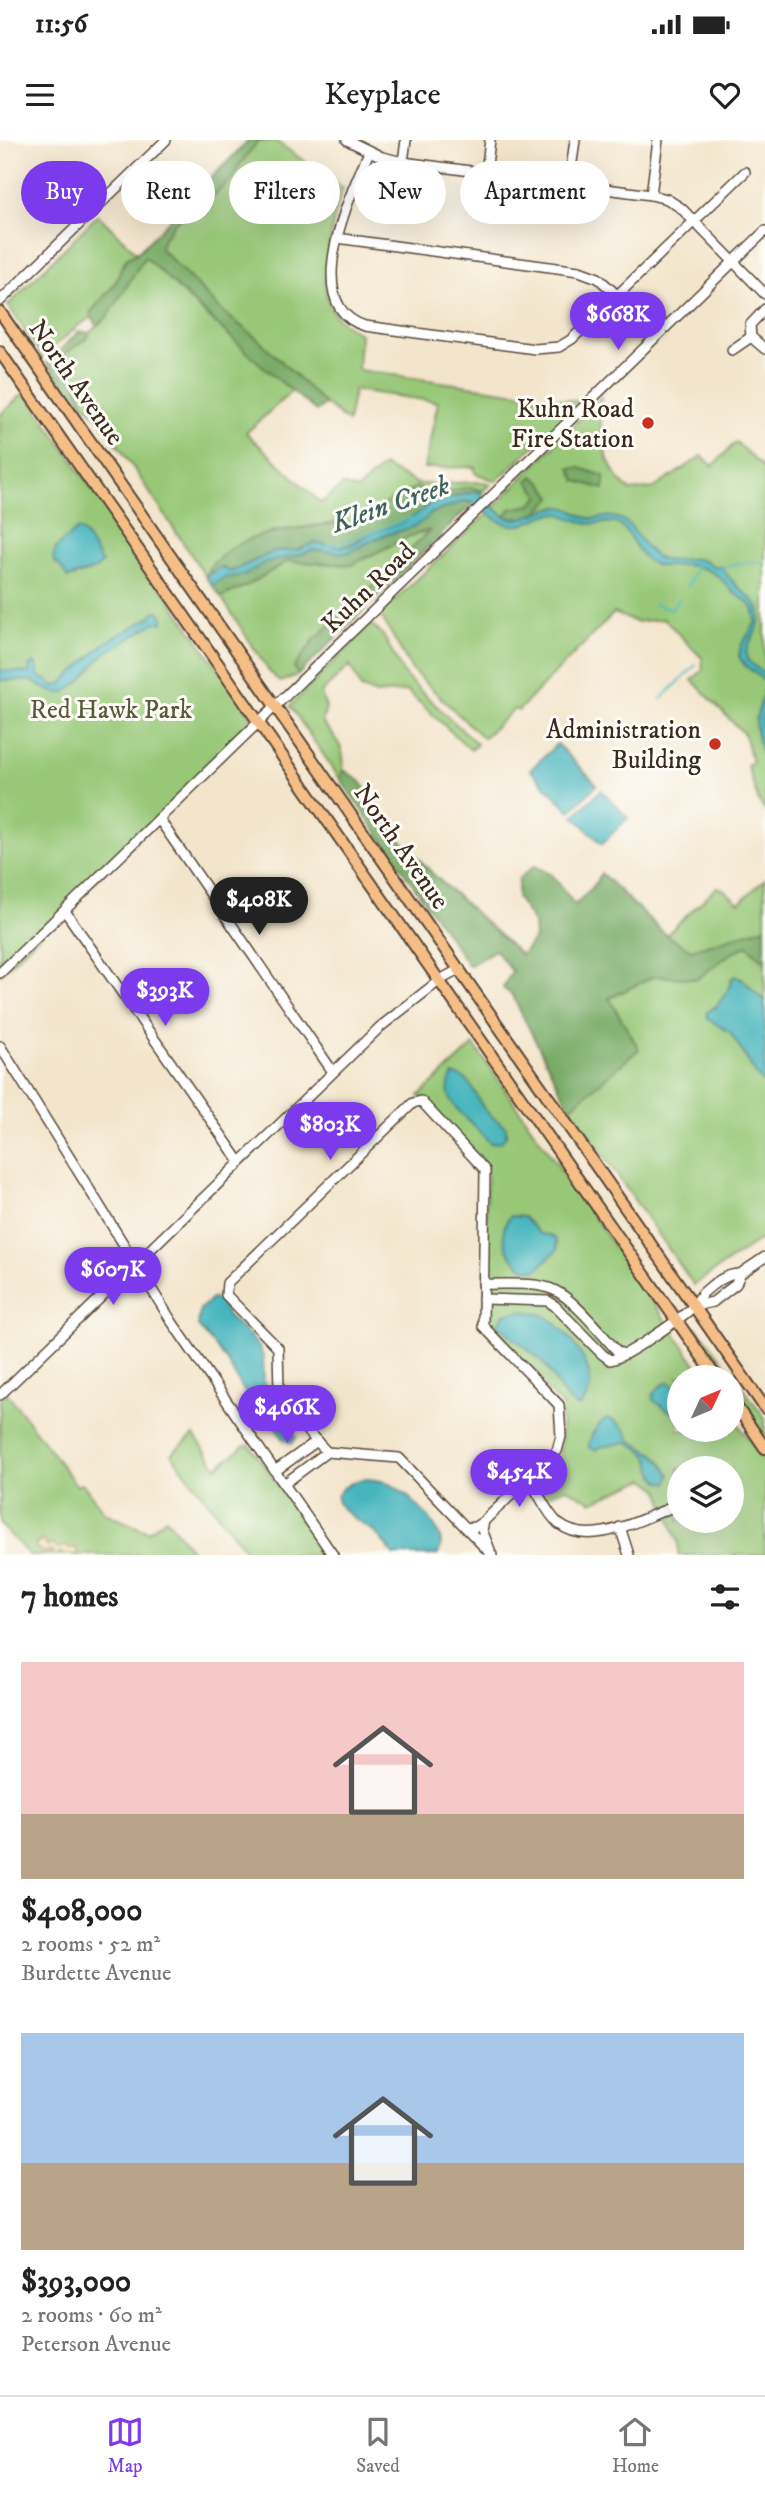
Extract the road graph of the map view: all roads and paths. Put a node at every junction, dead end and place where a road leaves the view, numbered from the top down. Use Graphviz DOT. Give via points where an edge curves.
graph roads {
  1 [pos="166,140"];
  2 [pos="347,140"];
  3 [pos="406,140"];
  4 [pos="490,140"];
  5 [pos="575,140"];
  6 [pos="658,140"];
  7 [pos="369,152"];
  8 [pos="400,161"];
  9 [pos="403,161"];
  10 [pos="487,161"];
  11 [pos="572,161"];
  12 [pos="745,172"];
  13 [pos="610,190"];
  14 [pos="651,195"];
  15 [pos="694,221"];
  16 [pos="765,230"];
  17 [pos="337,238"];
  18 [pos="733,262"];
  19 [pos="765,294"];
  20 [pos="617,295"];
  21 [pos="0,301"];
  22 [pos="765,309"];
  23 [pos="0,312"];
  24 [pos="751,337"];
  25 [pos="765,349"];
  26 [pos="732,350"];
  27 [pos="0,352"];
  28 [pos="275,706"];
  29 [pos="260,721"];
  30 [pos="159,819"];
  31 [pos="65,911"];
  32 [pos="460,969"];
  33 [pos="0,973"];
  34 [pos="440,980"];
  35 [pos="0,1046"];
  36 [pos="333,1072"];
  37 [pos="240,1162"];
  38 [pos="765,1257"];
  39 [pos="135,1265"];
  40 [pos="483,1284"];
  41 [pos="483,1299"];
  42 [pos="694,1306"];
  43 [pos="675,1319"];
  44 [pos="594,1326"];
  45 [pos="584,1336"];
  46 [pos="625,1354"];
  47 [pos="708,1365"];
  48 [pos="0,1395"];
  49 [pos="765,1408"];
  50 [pos="744,1417"];
  51 [pos="317,1441"];
  52 [pos="765,1448"];
  53 [pos="327,1452"];
  54 [pos="275,1472"];
  55 [pos="528,1479"];
  56 [pos="284,1484"];
  57 [pos="667,1509"];
  58 [pos="484,1521"];
  59 [pos="620,1527"];
  60 [pos="466,1528"];
  61 [pos="333,1555"];
  62 [pos="493,1555"];
  63 [pos="629,1555"];
  1 -- 21 [label="street"];
  2 -- 7 [label="street"];
  3 -- 9 [label="street"];
  4 -- 10 [label="street"];
  5 -- 11 [label="street"];
  6 -- 14 [label="street"];
  7 -- 8 [label="street"];
  7 -- 17 [label="street" via="347,200"];
  12 -- 15 [label="street"];
  13 -- 14 [label="street"];
  14 -- 15 [label="street" via="674,203"];
  15 -- 18 [label="street"];
  15 -- 20 [label="street"];
  16 -- 18 [label="street, Kuhn Road"];
  17 -- 20 [label="street" via="579,271 597,278"];
  17 -- 20 [label="street" via="335,301 345,316 365,326 544,349 572,339"];
  18 -- 19 [label="street"];
  18 -- 28 [label="street, Kuhn Road"];
  22 -- 24 [label="street" via="750,325"];
  23 -- 28 [label="main road, North Avenue"];
  24 -- 25 [label="street"];
  24 -- 26 [label="street"];
  27 -- 29 [label="main road, North Avenue"];
  28 -- 29 [label="street, Kuhn Road"];
  28 -- 32 [label="main road, North Avenue"];
  29 -- 30 [label="street, Kuhn Road"];
  29 -- 34 [label="main road, North Avenue"];
  30 -- 31 [label="street, Kuhn Road"];
  30 -- 36 [label="street"];
  31 -- 33 [label="street, Kuhn Road"];
  31 -- 37 [label="street"];
  32 -- 34 [label="street"];
  32 -- 42 [label="main road, North Avenue"];
  34 -- 36 [label="street"];
  34 -- 43 [label="main road, North Avenue"];
  35 -- 39 [label="street"];
  36 -- 37 [label="street"];
  37 -- 39 [label="street"];
  38 -- 42 [label="street" via="740,1274 713,1302"];
  39 -- 48 [label="street"];
  39 -- 54 [label="street"];
  40 -- 41 [label="street"];
  40 -- 44 [label="street" via="554,1290"];
  40 -- 51 [label="street" via="485,1170 421,1101 413,1103 227,1283 226,1295 278,1348 279,1390 286,1408"];
  41 -- 45 [label="street" via="548,1301"];
  41 -- 55 [label="street" via="483,1326 559,1405 560,1445"];
  42 -- 43 [label="street"];
  42 -- 49 [label="main road, North Avenue"];
  43 -- 46 [label="street"];
  43 -- 47 [label="main road, North Avenue"];
  44 -- 45 [label="street"];
  44 -- 46 [label="street"];
  45 -- 46 [label="street" via="610,1360"];
  50 -- 52 [label="main road"];
  51 -- 53 [label="street"];
  51 -- 54 [label="street"];
  53 -- 56 [label="street"];
  53 -- 60 [label="street" via="398,1458"];
  54 -- 56 [label="street"];
  55 -- 58 [label="street"];
  55 -- 59 [label="street" via="548,1512 571,1531 592,1534"];
  56 -- 61 [label="street"];
  57 -- 59 [label="street"];
  58 -- 60 [label="street"];
  58 -- 62 [label="street" via="482,1530"];
  59 -- 63 [label="street"];
  60 -- 62 [label="street"];
}
